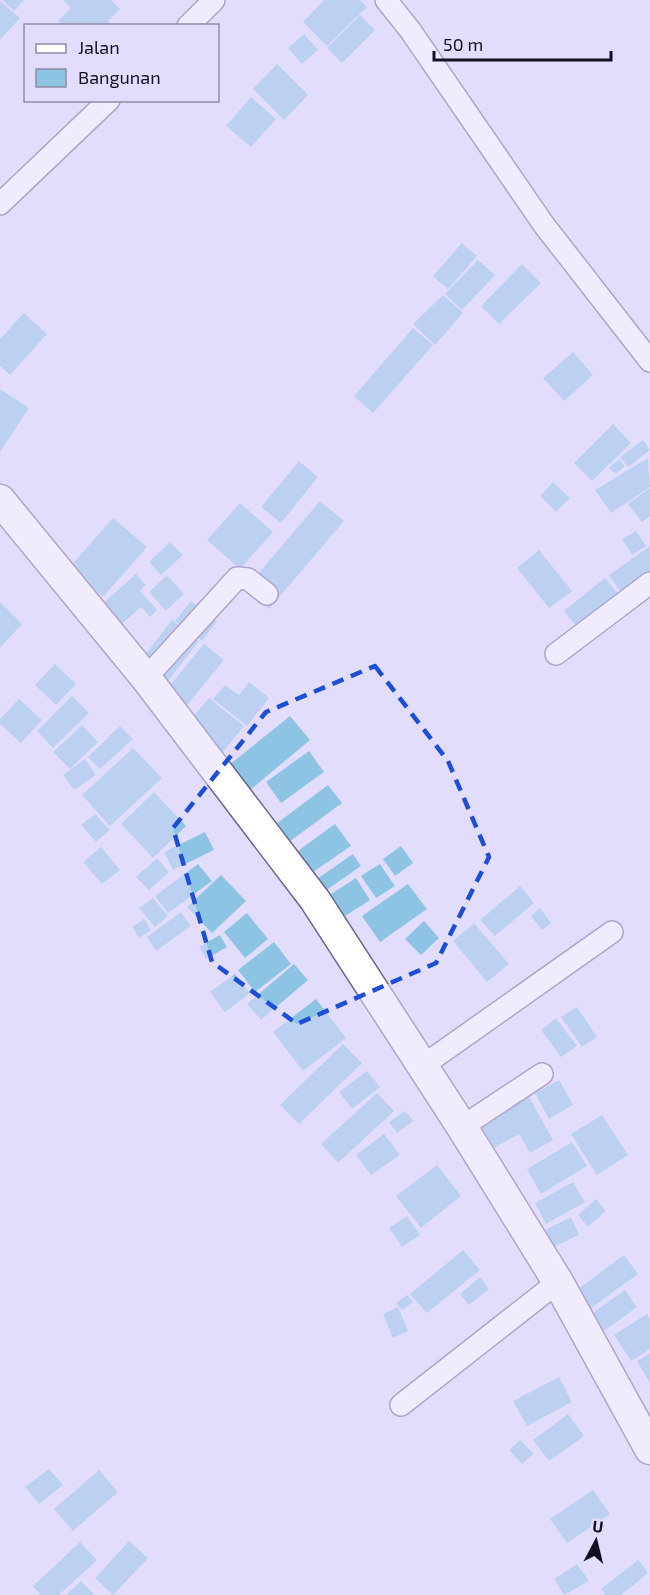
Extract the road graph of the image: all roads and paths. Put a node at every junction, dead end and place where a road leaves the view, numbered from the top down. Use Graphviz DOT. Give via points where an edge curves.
graph roads {
  1 [pos="214,0"];
  2 [pos="386,0"];
  3 [pos="190,24"];
  4 [pos="107,102"];
  5 [pos="0,204"];
  6 [pos="650,361"];
  7 [pos="0,500"];
  8 [pos="650,583"];
  9 [pos="267,594"];
  10 [pos="556,654"];
  11 [pos="146,678"];
  12 [pos="612,932"];
  13 [pos="421,1067"];
  14 [pos="542,1074"];
  15 [pos="462,1127"];
  16 [pos="558,1282"];
  17 [pos="401,1405"];
  18 [pos="650,1449"];
  1 -- 3 [label="street"];
  2 -- 6 [label="street" via="544,225"];
  4 -- 5 [label="street"];
  7 -- 11 [label="street"];
  8 -- 10 [label="street"];
  9 -- 11 [label="street" via="248,579 237,578"];
  11 -- 13 [label="street" via="315,900"];
  12 -- 13 [label="street"];
  13 -- 15 [label="street"];
  14 -- 15 [label="street"];
  15 -- 16 [label="street"];
  16 -- 17 [label="street"];
  16 -- 18 [label="street"];
}
